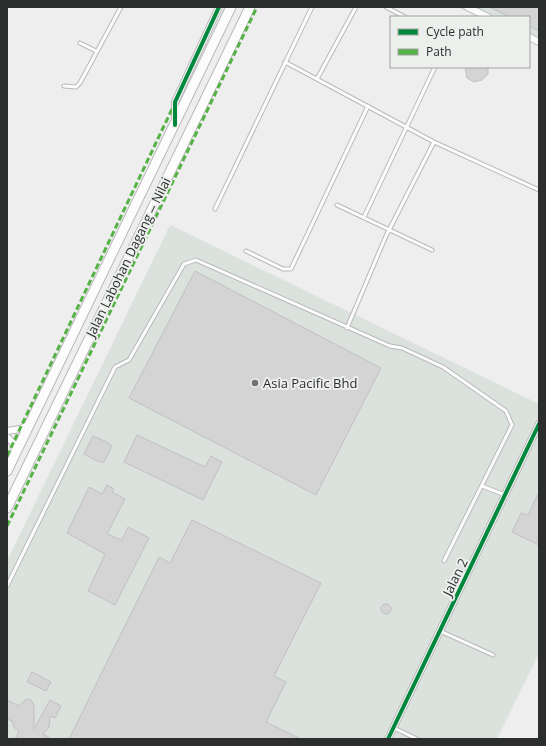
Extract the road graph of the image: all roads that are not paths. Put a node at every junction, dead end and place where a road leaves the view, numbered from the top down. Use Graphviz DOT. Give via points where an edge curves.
graph roads {
  1 [pos="121,7"];
  2 [pos="214,7"];
  3 [pos="219,7"];
  4 [pos="231,7"];
  5 [pos="250,7"];
  6 [pos="312,7"];
  7 [pos="356,7"];
  8 [pos="386,7"];
  9 [pos="467,7"];
  10 [pos="403,16"];
  11 [pos="486,16"];
  12 [pos="213,19"];
  13 [pos="530,38"];
  14 [pos="539,42"];
  15 [pos="80,43"];
  16 [pos="96,51"];
  17 [pos="285,62"];
  18 [pos="435,68"];
  19 [pos="317,79"];
  20 [pos="64,86"];
  21 [pos="368,106"];
  22 [pos="175,125"];
  23 [pos="407,127"];
  24 [pos="434,142"];
  25 [pos="539,190"];
  26 [pos="337,205"];
  27 [pos="215,209"];
  28 [pos="364,217"];
  29 [pos="389,229"];
  30 [pos="432,250"];
  31 [pos="246,251"];
  32 [pos="347,328"];
  33 [pos="539,424"];
  34 [pos="28,425"];
  35 [pos="7,431"];
  36 [pos="7,436"];
  37 [pos="15,452"];
  38 [pos="7,471"];
  39 [pos="482,486"];
  40 [pos="505,495"];
  41 [pos="7,508"];
  42 [pos="444,561"];
  43 [pos="7,586"];
  44 [pos="440,631"];
  45 [pos="493,655"];
  46 [pos="394,728"];
  47 [pos="408,734"];
  48 [pos="388,739"];
  49 [pos="405,739"];
  50 [pos="417,739"];
  1 -- 16 [label="lane"];
  2 -- 12 [label="street"];
  3 -- 12 [label="street"];
  4 -- 22 [label="main road, Jalan Labohan Dagang ‒ Nilai"];
  5 -- 41 [label="main road, Jalan Labohan Dagang ‒ Nilai"];
  6 -- 17 [label="lane"];
  7 -- 19 [label="lane"];
  8 -- 10 [label="lane"];
  9 -- 11 [label="street"];
  12 -- 22 [label="street" via="175,102"];
  13 -- 14 [label="street"];
  15 -- 16 [label="lane"];
  16 -- 20 [label="lane" via="80,83 76,87"];
  17 -- 19 [label="lane"];
  17 -- 27 [label="lane"];
  18 -- 23 [label="lane"];
  19 -- 21 [label="lane"];
  21 -- 23 [label="lane"];
  21 -- 31 [label="lane" via="291,269 284,269"];
  22 -- 34 [label="main road, Jalan Labohan Dagang ‒ Nilai"];
  23 -- 24 [label="lane"];
  23 -- 28 [label="lane"];
  24 -- 25 [label="lane"];
  24 -- 29 [label="lane"];
  26 -- 28 [label="lane"];
  28 -- 29 [label="lane"];
  29 -- 30 [label="lane"];
  29 -- 32 [label="lane"];
  32 -- 39 [label="lane" via="390,346 402,348 443,367 506,411 512,425"];
  32 -- 43 [label="lane" via="196,260 184,264 129,360 115,367"];
  33 -- 40 [label="street, Jalan 2"];
  34 -- 35 [label="street"];
  34 -- 37 [label="main road, Jalan Labohan Dagang ‒ Nilai"];
  36 -- 37 [label="street" via="13,443"];
  37 -- 38 [label="main road, Jalan Labohan Dagang ‒ Nilai"];
  39 -- 40 [label="lane"];
  39 -- 42 [label="lane"];
  40 -- 44 [label="street, Jalan 2"];
  44 -- 45 [label="lane"];
  44 -- 46 [label="street, Jalan 2"];
  46 -- 47 [label="lane"];
  46 -- 48 [label="street, Jalan 2"];
  47 -- 49 [label="lane"];
  47 -- 50 [label="lane"];
}
